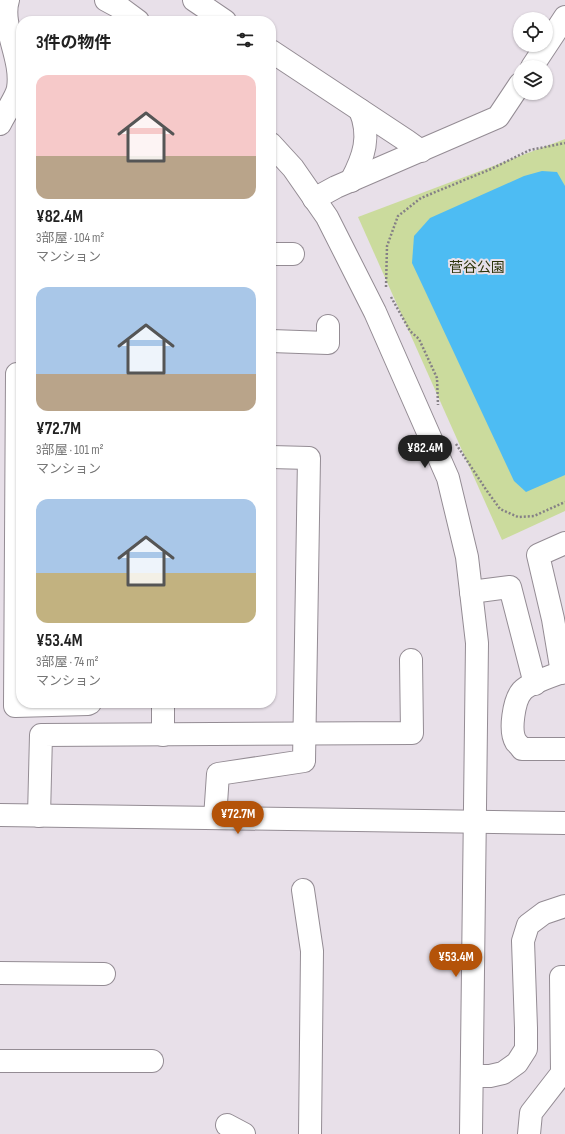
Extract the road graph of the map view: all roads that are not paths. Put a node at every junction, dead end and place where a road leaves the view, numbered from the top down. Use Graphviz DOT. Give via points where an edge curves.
graph roads {
  1 [pos="8,0"];
  2 [pos="106,0"];
  3 [pos="194,0"];
  4 [pos="131,16"];
  5 [pos="218,16"];
  6 [pos="565,17"];
  7 [pos="276,54"];
  8 [pos="16,59"];
  9 [pos="537,60"];
  10 [pos="16,92"];
  11 [pos="513,94"];
  12 [pos="360,110"];
  13 [pos="0,124"];
  14 [pos="276,149"];
  15 [pos="421,151"];
  16 [pos="351,181"];
  17 [pos="314,199"];
  18 [pos="276,254"];
  19 [pos="293,254"];
  20 [pos="328,326"];
  21 [pos="276,341"];
  22 [pos="276,457"];
  23 [pos="16,540"];
  24 [pos="565,543"];
  25 [pos="556,589"];
  26 [pos="471,592"];
  27 [pos="560,630"];
  28 [pos="411,660"];
  29 [pos="563,672"];
  30 [pos="535,684"];
  31 [pos="16,706"];
  32 [pos="163,708"];
  33 [pos="305,734"];
  34 [pos="163,735"];
  35 [pos="565,749"];
  36 [pos="0,815"];
  37 [pos="39,816"];
  38 [pos="215,818"];
  39 [pos="476,822"];
  40 [pos="565,823"];
  41 [pos="303,890"];
  42 [pos="565,906"];
  43 [pos="0,973"];
  44 [pos="104,974"];
  45 [pos="565,977"];
  46 [pos="0,1061"];
  47 [pos="152,1061"];
  48 [pos="472,1076"];
  49 [pos="310,1134"];
  50 [pos="471,1134"];
  51 [pos="529,1134"];
  1 -- 8 [label="street" via="5,17"];
  2 -- 4 [label="street"];
  3 -- 5 [label="street"];
  6 -- 9 [label="street"];
  7 -- 12 [label="street"];
  10 -- 13 [label="street"];
  11 -- 15 [label="street" via="498,117"];
  12 -- 15 [label="street"];
  12 -- 16 [label="street" via="366,142 359,166"];
  14 -- 17 [label="street" via="293,168"];
  15 -- 16 [label="street"];
  16 -- 17 [label="street"];
  17 -- 26 [label="street" via="327,217 375,312 448,478 467,557"];
  18 -- 19 [label="street"];
  20 -- 21 [label="street" via="328,342"];
  22 -- 33 [label="street" via="309,458"];
  23 -- 31 [label="street"];
  24 -- 25 [label="street" via="538,555"];
  25 -- 27 [label="street"];
  26 -- 30 [label="street" via="510,587"];
  26 -- 39 [label="street" via="477,643"];
  27 -- 29 [label="street"];
  28 -- 33 [label="street" via="412,733"];
  29 -- 30 [label="street"];
  30 -- 35 [label="street" via="523,690 515,702 515,741 522,749"];
  32 -- 34 [label="street"];
  33 -- 34 [label="street"];
  33 -- 38 [label="street" via="304,760 218,774"];
  34 -- 37 [label="street" via="41,735"];
  36 -- 37 [label="street"];
  37 -- 38 [label="street"];
  38 -- 39 [label="street"];
  39 -- 40 [label="street"];
  39 -- 48 [label="street"];
  41 -- 49 [label="street" via="312,951"];
  42 -- 48 [label="street" via="544,913 528,926 523,941 526,1049 517,1063 503,1073"];
  43 -- 44 [label="street"];
  45 -- 51 [label="street" via="561,977 562,1073 531,1113"];
  46 -- 47 [label="street"];
  48 -- 50 [label="street"];
}
